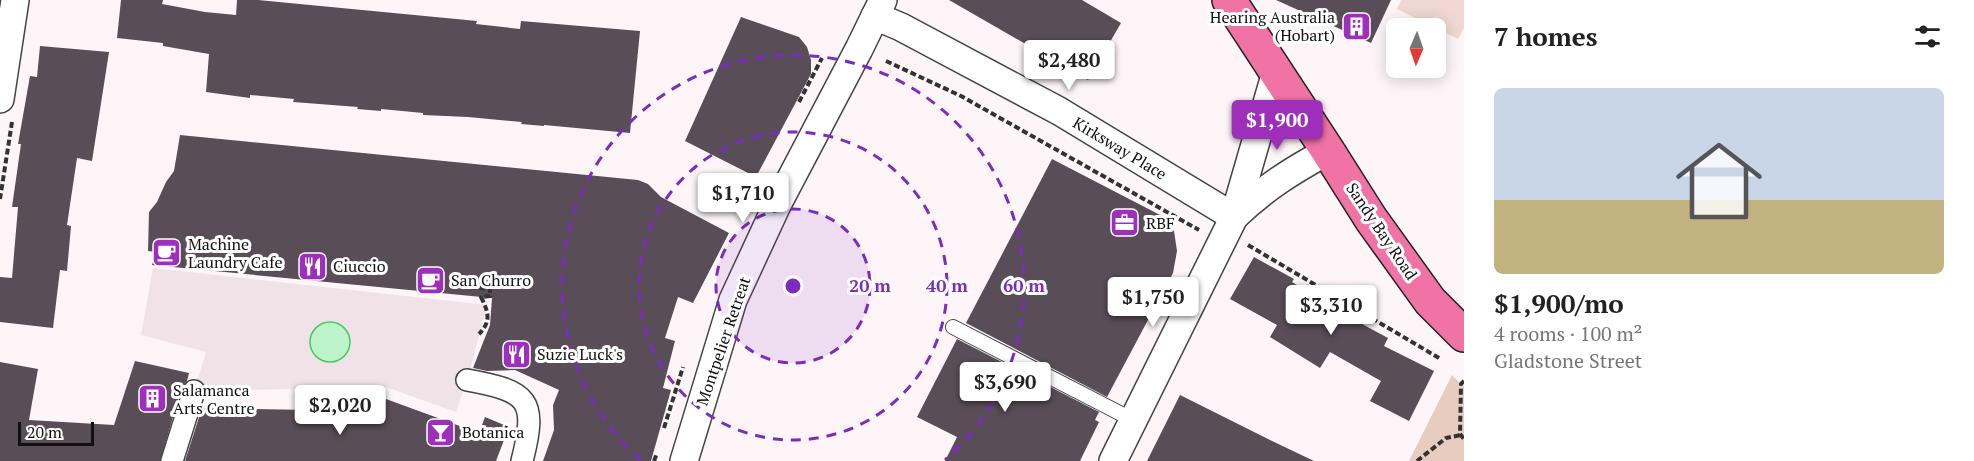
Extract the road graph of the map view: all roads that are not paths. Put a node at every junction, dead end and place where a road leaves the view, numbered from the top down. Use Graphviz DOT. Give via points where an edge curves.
graph roads {
  1 [pos="15,0"];
  2 [pos="1229,0"];
  3 [pos="879,8"];
  4 [pos="1276,72"];
  5 [pos="0,99"];
  6 [pos="1329,151"];
  7 [pos="1234,217"];
  8 [pos="953,327"];
  9 [pos="1464,335"];
  10 [pos="467,380"];
  11 [pos="194,391"];
  12 [pos="1133,420"];
  13 [pos="172,461"];
  14 [pos="522,461"];
  15 [pos="684,461"];
  16 [pos="1113,461"];
  1 -- 5 [label="street"];
  2 -- 4 [label="main road, Sandy Bay Road"];
  3 -- 7 [label="street, Kirksway Place" via="901,27 1059,111"];
  3 -- 15 [label="street, Montpelier Retreat" via="777,205 733,300"];
  4 -- 6 [label="main road, Sandy Bay Road"];
  4 -- 7 [label="street"];
  6 -- 7 [label="street" via="1267,188"];
  6 -- 9 [label="main road, Sandy Bay Road" via="1371,219 1430,301"];
  7 -- 12 [label="street"];
  8 -- 12 [label="lane" via="1041,365"];
  10 -- 14 [label="street" via="497,385 524,400 529,410"];
  11 -- 13 [label="street"];
  12 -- 16 [label="street"];
}
